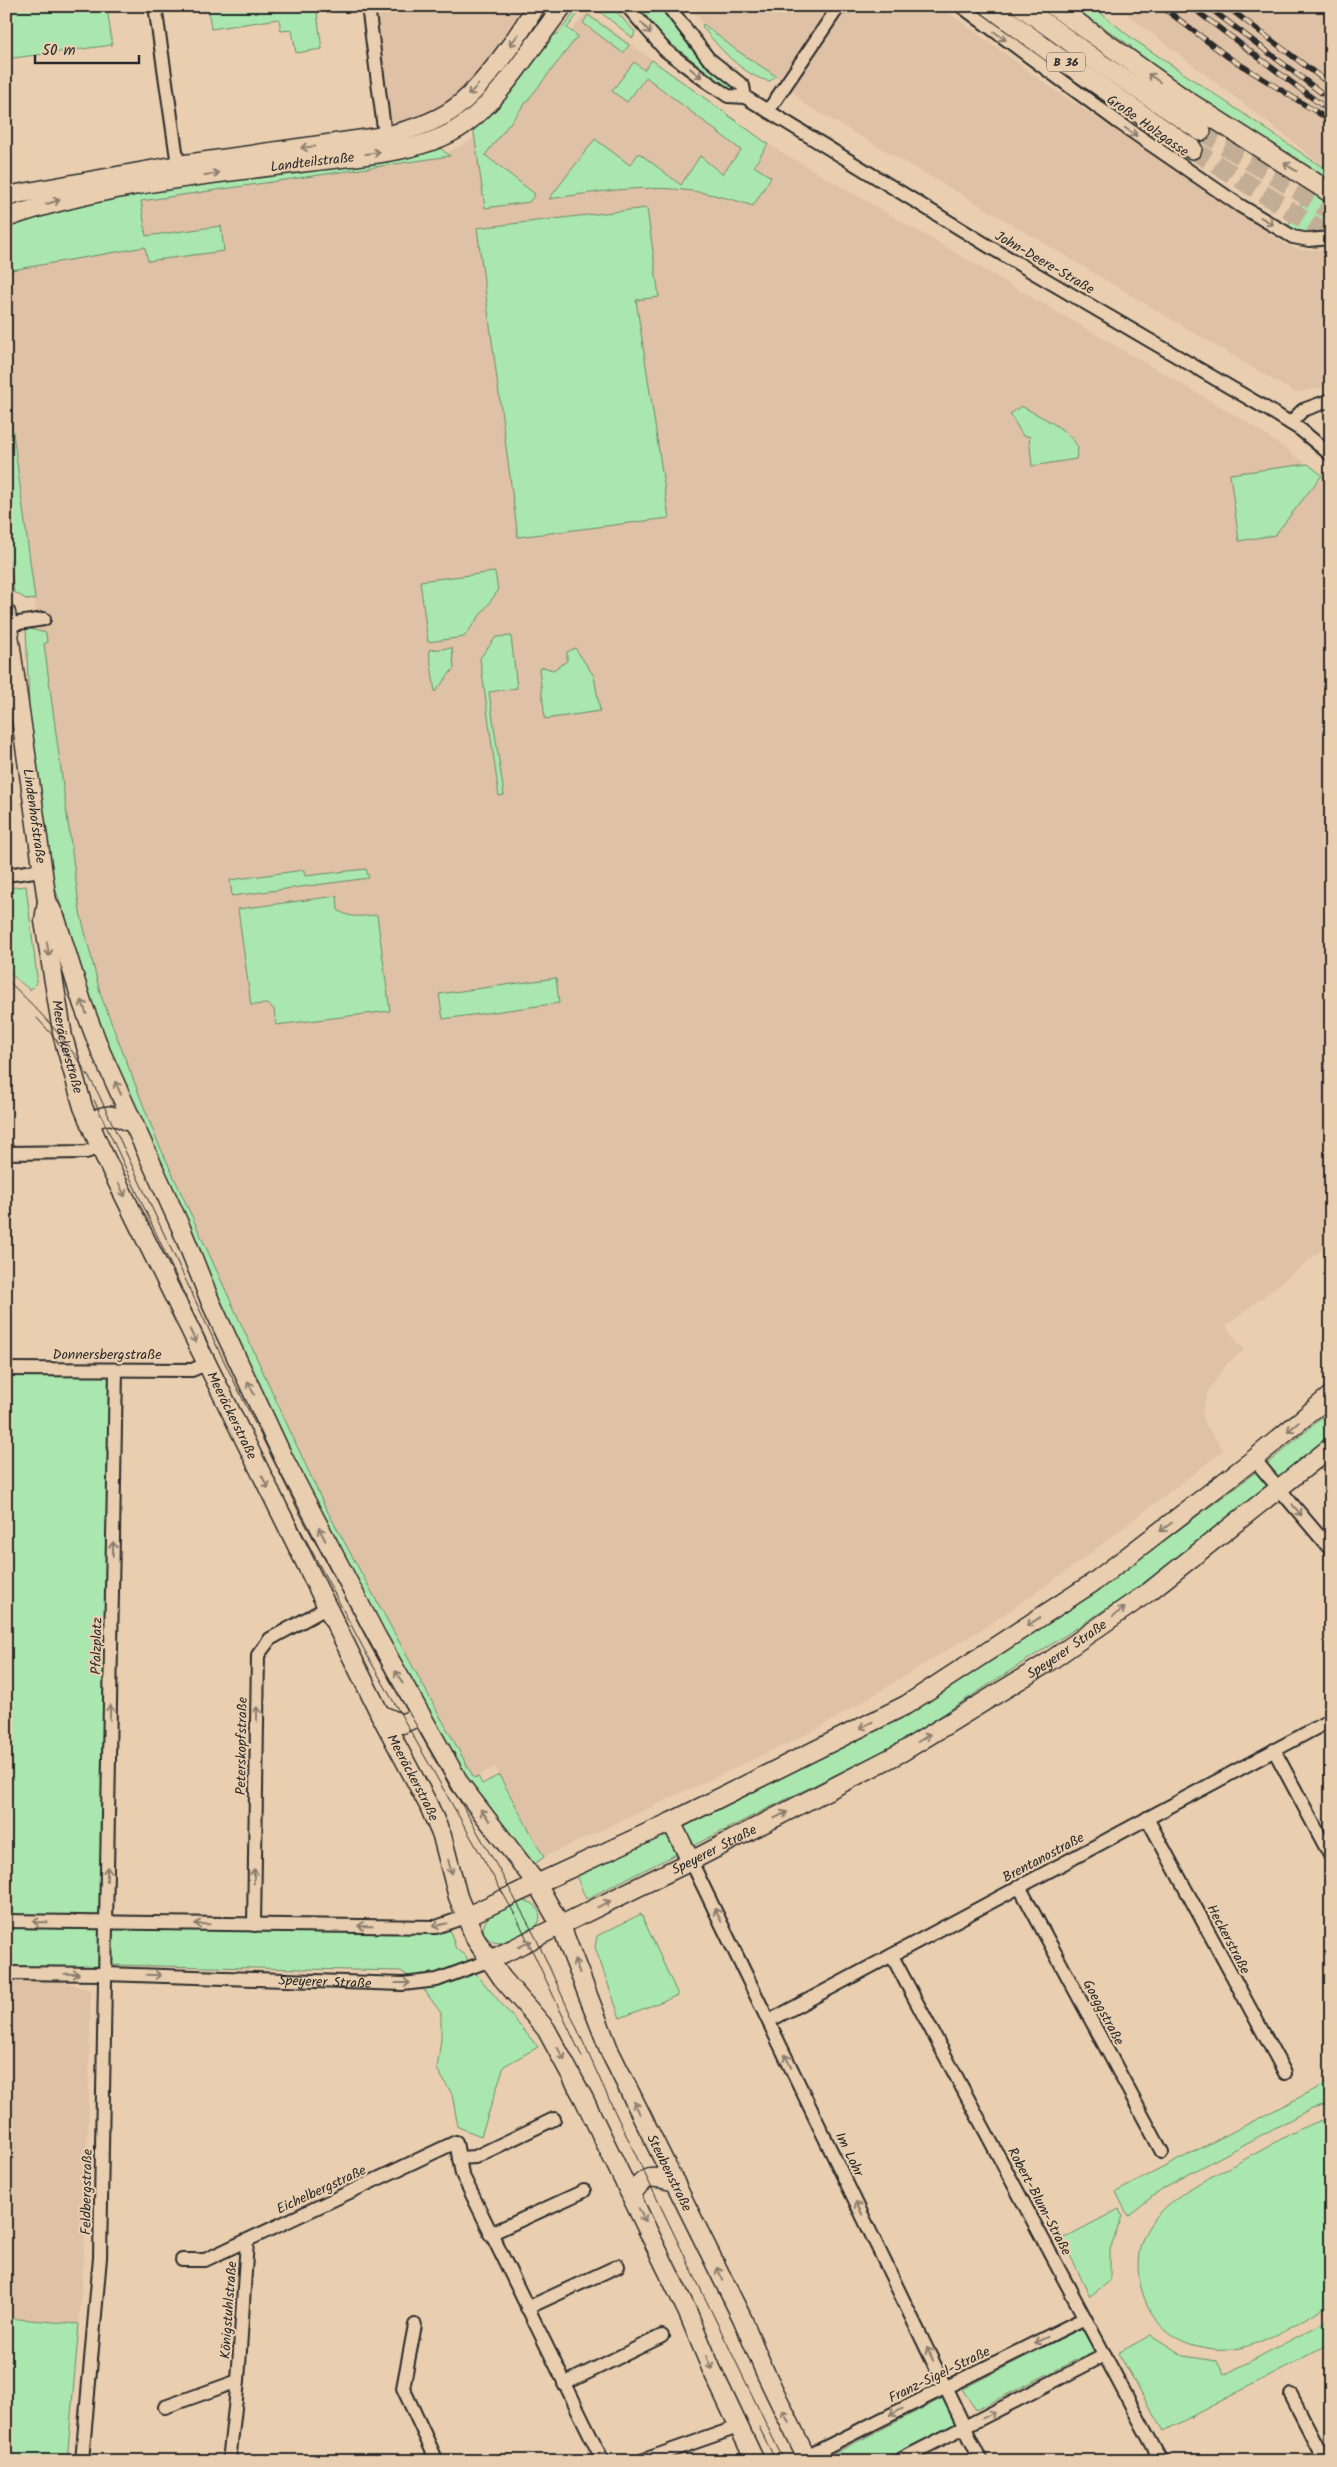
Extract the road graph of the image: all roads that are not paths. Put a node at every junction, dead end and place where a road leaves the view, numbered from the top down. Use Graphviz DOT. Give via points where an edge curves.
graph roads {
  1 [pos="155,6"];
  2 [pos="368,6"];
  3 [pos="536,6"];
  4 [pos="562,6"];
  5 [pos="626,6"];
  6 [pos="668,6"];
  7 [pos="839,6"];
  8 [pos="961,6"];
  9 [pos="989,6"];
  10 [pos="1021,6"];
  11 [pos="1054,6"];
  12 [pos="745,97"];
  13 [pos="768,111"];
  14 [pos="1201,131"];
  15 [pos="385,136"];
  16 [pos="1192,149"];
  17 [pos="178,165"];
  18 [pos="1331,193"];
  19 [pos="6,196"];
  20 [pos="6,218"];
  21 [pos="1331,238"];
  22 [pos="1331,400"];
  23 [pos="1290,423"];
  24 [pos="1331,455"];
  25 [pos="44,620"];
  26 [pos="7,621"];
  27 [pos="42,870"];
  28 [pos="6,875"];
  29 [pos="47,900"];
  30 [pos="90,1124"];
  31 [pos="134,1124"];
  32 [pos="100,1147"];
  33 [pos="6,1153"];
  34 [pos="206,1364"];
  35 [pos="6,1369"];
  36 [pos="116,1370"];
  37 [pos="1331,1395"];
  38 [pos="1331,1447"];
  39 [pos="1254,1459"];
  40 [pos="1280,1489"];
  41 [pos="1331,1550"];
  42 [pos="328,1607"];
  43 [pos="380,1714"];
  44 [pos="421,1715"];
  45 [pos="1331,1720"];
  46 [pos="1274,1750"];
  47 [pos="1146,1818"];
  48 [pos="671,1822"];
  49 [pos="1331,1857"];
  50 [pos="691,1860"];
  51 [pos="537,1884"];
  52 [pos="1019,1886"];
  53 [pos="465,1916"];
  54 [pos="6,1921"];
  55 [pos="106,1923"];
  56 [pos="254,1925"];
  57 [pos="561,1926"];
  58 [pos="892,1956"];
  59 [pos="488,1961"];
  60 [pos="6,1973"];
  61 [pos="105,1974"];
  62 [pos="769,2021"];
  63 [pos="1285,2074"];
  64 [pos="554,2119"];
  65 [pos="1162,2152"];
  66 [pos="459,2158"];
  67 [pos="675,2182"];
  68 [pos="584,2191"];
  69 [pos="632,2195"];
  70 [pos="490,2234"];
  71 [pos="247,2241"];
  72 [pos="182,2260"];
  73 [pos="618,2266"];
  74 [pos="527,2308"];
  75 [pos="1085,2318"];
  76 [pos="415,2325"];
  77 [pos="662,2336"];
  78 [pos="1105,2355"];
  79 [pos="238,2381"];
  80 [pos="564,2384"];
  81 [pos="946,2387"];
  82 [pos="1290,2395"];
  83 [pos="164,2407"];
  84 [pos="738,2427"];
  85 [pos="965,2427"];
  86 [pos="807,2459"];
  87 [pos="82,2461"];
  88 [pos="229,2461"];
  89 [pos="437,2461"];
  90 [pos="603,2461"];
  91 [pos="641,2461"];
  92 [pos="755,2461"];
  93 [pos="898,2461"];
  94 [pos="981,2461"];
  95 [pos="1161,2461"];
  96 [pos="1326,2461"];
  1 -- 17 [label="street"];
  2 -- 15 [label="street"];
  3 -- 15 [label="street, Landteilstraße, one-way" via="490,72 455,108 439,118"];
  20 -- 4 [label="street, Landteilstraße, one-way" via="69,198 120,187 388,151 440,138 455,131 490,101"];
  5 -- 12 [label="street, John-Deere-Straße, one-way" via="665,50 728,96"];
  6 -- 12 [label="street, John-Deere-Straße" via="708,58 743,86"];
  7 -- 13 [label="street"];
  8 -- 21 [label="street, Große Holzgasse, one-way" via="1133,133 1239,205 1293,237 1309,240"];
  9 -- 16 [label="main road, B 36"];
  10 -- 14 [label="main road, B 36"];
  18 -- 11 [label="main road, one-way" via="1184,99"];
  12 -- 13 [label="street, John-Deere-Straße"];
  13 -- 23 [label="street, John-Deere-Straße" via="982,242"];
  15 -- 17 [label="street, Landteilstraße, one-way"];
  17 -- 19 [label="street, Landteilstraße"];
  22 -- 23 [label="street" via="1302,410"];
  23 -- 24 [label="street, John-Deere-Straße"];
  25 -- 26 [label="street"];
  26 -- 27 [label="street, Lindenhofstraße"];
  27 -- 28 [label="street"];
  27 -- 29 [label="street, Meeräckerstraße"];
  29 -- 30 [label="street, Meeräckerstraße, one-way" via="46,942 63,1037"];
  31 -- 29 [label="street, Meeräckerstraße, one-way" via="102,1052"];
  30 -- 31 [label="street" via="108,1114"];
  30 -- 32 [label="street, Meeräckerstraße"];
  44 -- 31 [label="street, Meeräckerstraße, one-way" via="346,1582 284,1459"];
  32 -- 33 [label="street" via="86,1152"];
  32 -- 34 [label="street, Meeräckerstraße, one-way"];
  34 -- 36 [label="street, Donnersbergstraße" via="192,1370"];
  34 -- 42 [label="street, Meeräckerstraße, one-way"];
  35 -- 36 [label="street, Donnersbergstraße"];
  55 -- 36 [label="street, Pfalzplatz, one-way"];
  37 -- 39 [label="street, one-way"];
  38 -- 40 [label="street, Speyerer Straße"];
  39 -- 40 [label="street"];
  39 -- 48 [label="street, one-way" via="1094,1582 906,1705"];
  40 -- 41 [label="street, one-way"];
  50 -- 40 [label="street, Speyerer Straße, one-way" via="902,1752 1046,1663 1162,1582"];
  42 -- 43 [label="street, Meeräckerstraße"];
  56 -- 42 [label="street, Peterskopfstraße, one-way" via="258,1654 270,1639"];
  43 -- 44 [label="street" via="402,1724"];
  43 -- 53 [label="street, Meeräckerstraße, one-way" via="436,1820"];
  51 -- 44 [label="street, Meeräckerstraße, one-way" via="460,1784"];
  45 -- 46 [label="street, Brentanostraße"];
  46 -- 47 [label="street, Brentanostraße"];
  46 -- 49 [label="street"];
  47 -- 52 [label="street, Brentanostraße"];
  47 -- 63 [label="street, Heckerstraße"];
  48 -- 50 [label="street"];
  48 -- 51 [label="street"];
  57 -- 50 [label="street, Speyerer Straße, one-way"];
  62 -- 50 [label="street, Im Lohr, one-way"];
  51 -- 53 [label="street"];
  51 -- 57 [label="street, Steubenstraße"];
  52 -- 58 [label="street, Brentanostraße"];
  52 -- 65 [label="street, Goeggstraße"];
  53 -- 56 [label="street, one-way" via="436,1927"];
  53 -- 59 [label="street"];
  55 -- 54 [label="street, one-way"];
  56 -- 55 [label="street, one-way"];
  55 -- 61 [label="street, Feldbergstraße"];
  59 -- 57 [label="street, Speyerer Straße, one-way"];
  67 -- 57 [label="street, Steubenstraße, one-way" via="610,2052"];
  58 -- 62 [label="street, Brentanostraße"];
  58 -- 75 [label="street, Robert-Blum-Straße"];
  61 -- 59 [label="street, Speyerer Straße, one-way" via="411,1983 437,1980"];
  59 -- 69 [label="street, one-way" via="546,2029"];
  60 -- 61 [label="street, Speyerer Straße, one-way"];
  61 -- 87 [label="street, Feldbergstraße" via="100,2258"];
  81 -- 62 [label="street, Im Lohr, one-way"];
  64 -- 66 [label="street" via="475,2157"];
  66 -- 70 [label="street, Eichelbergstraße" via="462,2174"];
  66 -- 71 [label="street, Eichelbergstraße" via="456,2142"];
  67 -- 69 [label="street" via="647,2178"];
  86 -- 67 [label="street, Steubenstraße, one-way"];
  68 -- 70 [label="street"];
  69 -- 84 [label="street, one-way"];
  70 -- 74 [label="street, Eichelbergstraße"];
  71 -- 72 [label="street, Eichelbergstraße" via="205,2260"];
  71 -- 79 [label="street, Königstuhlstraße"];
  73 -- 74 [label="street"];
  74 -- 80 [label="street, Eichelbergstraße"];
  75 -- 78 [label="street, Robert-Blum-Straße"];
  75 -- 81 [label="street, Franz-Sigel-Straße, one-way"];
  76 -- 89 [label="street" via="403,2388"];
  77 -- 80 [label="street"];
  85 -- 78 [label="street, one-way"];
  78 -- 95 [label="street, Robert-Blum-Straße"];
  79 -- 83 [label="street"];
  79 -- 88 [label="street, Königstuhlstraße"];
  80 -- 90 [label="street, Eichelbergstraße"];
  81 -- 85 [label="street, Im Lohr"];
  81 -- 86 [label="street, Franz-Sigel-Straße, one-way"];
  82 -- 96 [label="street"];
  84 -- 91 [label="street"];
  84 -- 92 [label="street"];
  85 -- 93 [label="street"];
  85 -- 94 [label="street, Im Lohr"];
}
